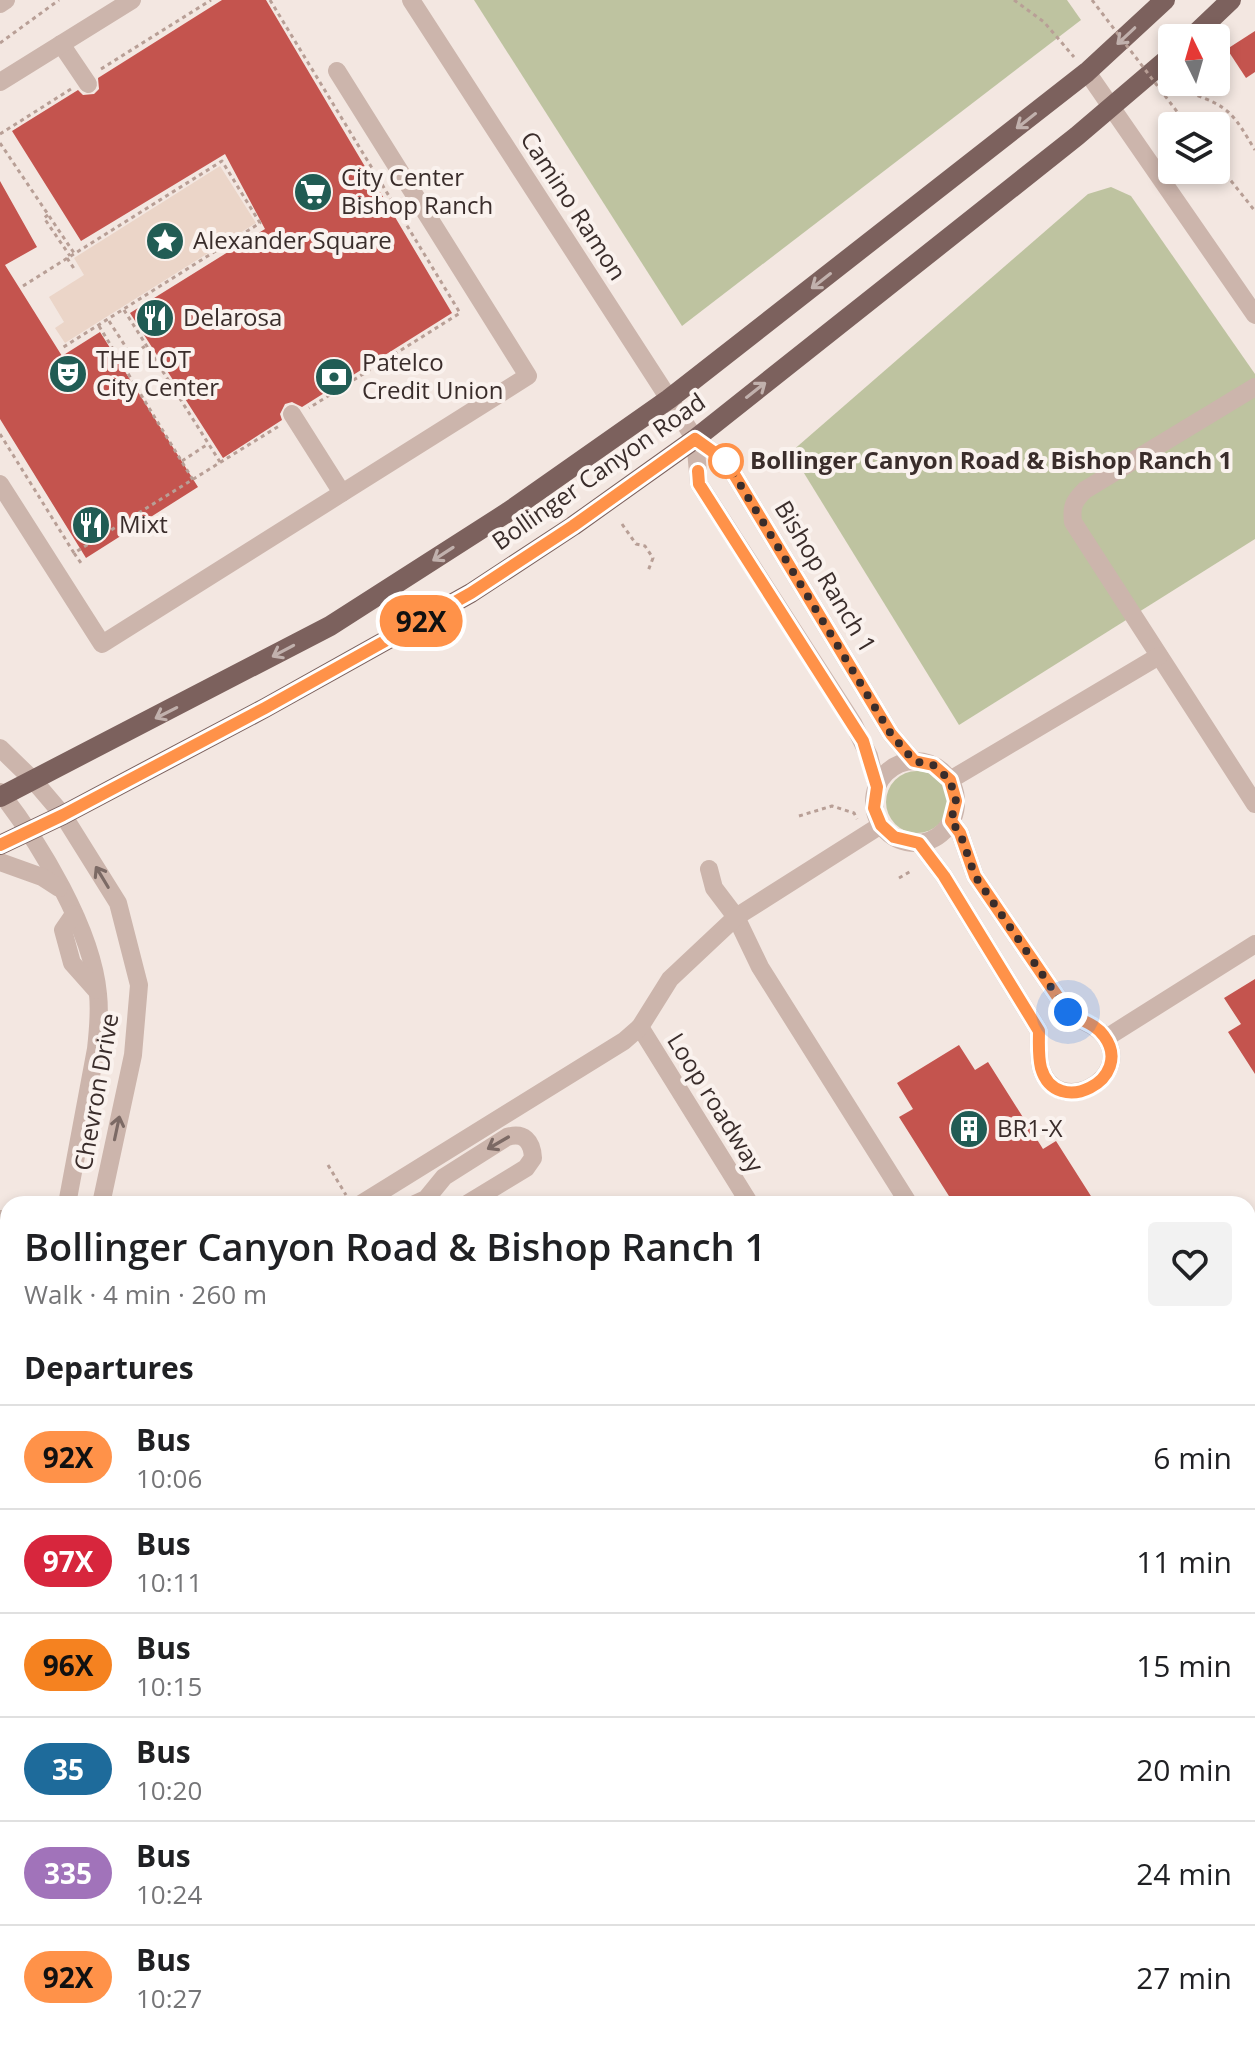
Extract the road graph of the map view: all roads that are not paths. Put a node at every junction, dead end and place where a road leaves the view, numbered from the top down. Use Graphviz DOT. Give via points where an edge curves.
graph roads {
  1 [pos="6,0"];
  2 [pos="132,0"];
  3 [pos="411,0"];
  4 [pos="1165,0"];
  5 [pos="1231,0"];
  6 [pos="0,4"];
  7 [pos="1206,24"];
  8 [pos="61,44"];
  9 [pos="1158,67"];
  10 [pos="337,71"];
  11 [pos="1087,72"];
  12 [pos="0,82"];
  13 [pos="86,82"];
  14 [pos="1113,106"];
  15 [pos="1255,315"];
  16 [pos="1255,387"];
  17 [pos="669,399"];
  18 [pos="293,415"];
  19 [pos="695,439"];
  20 [pos="0,484"];
  21 [pos="342,493"];
  22 [pos="1159,656"];
  23 [pos="0,748"];
  24 [pos="914,761"];
  25 [pos="950,780"];
  26 [pos="34,781"];
  27 [pos="877,787"];
  28 [pos="1,795"];
  29 [pos="1255,804"];
  30 [pos="63,815"];
  31 [pos="951,821"];
  32 [pos="881,825"];
  33 [pos="29,832"];
  34 [pos="919,843"];
  35 [pos="0,845"];
  36 [pos="0,862"];
  37 [pos="709,869"];
  38 [pos="61,889"];
  39 [pos="736,917"];
  40 [pos="1255,944"];
  41 [pos="640,1027"];
  42 [pos="1106,1038"];
  43 [pos="393,1184"];
  44 [pos="68,1196"];
  45 [pos="103,1196"];
  46 [pos="361,1196"];
  47 [pos="402,1196"];
  48 [pos="428,1196"];
  49 [pos="480,1196"];
  50 [pos="745,1196"];
  51 [pos="904,1196"];
  1 -- 6 [label="street"];
  2 -- 8 [label="street"];
  3 -- 17 [label="street, Camino Ramon"];
  4 -- 11 [label="main road, Bollinger Canyon Road, one-way"];
  5 -- 7 [label="main road"];
  8 -- 12 [label="street"];
  8 -- 13 [label="street"];
  9 -- 14 [label="main road, Bollinger Canyon Road"];
  10 -- 21 [label="street" via="528,376"];
  11 -- 14 [label="street"];
  11 -- 17 [label="main road, Bollinger Canyon Road, one-way"];
  14 -- 15 [label="street"];
  19 -- 14 [label="main road, Bollinger Canyon Road, one-way"];
  16 -- 22 [label="street" via="1085,490 1071,508 1073,522"];
  17 -- 19 [label="street, Camino Ramon"];
  17 -- 26 [label="main road, Bollinger Canyon Road, one-way" via="508,512 330,626"];
  18 -- 21 [label="street"];
  19 -- 24 [label="street, Bishop Ranch 1" via="726,461 891,734"];
  19 -- 27 [label="street" via="699,484 853,723"];
  19 -- 30 [label="main road, Bollinger Canyon Road" via="471,593"];
  20 -- 21 [label="street" via="102,644"];
  22 -- 25 [label="street"];
  22 -- 29 [label="street"];
  23 -- 26 [label="street, Chevron Drive"];
  24 -- 25 [label="street" via="933,765"];
  24 -- 27 [label="street" via="888,771"];
  25 -- 31 [label="street" via="956,801"];
  26 -- 28 [label="main road, Bollinger Canyon Road"];
  26 -- 30 [label="street, Chevron Drive"];
  27 -- 32 [label="street" via="874,808"];
  28 -- 33 [label="street"];
  30 -- 33 [label="main road, Bollinger Canyon Road"];
  45 -- 30 [label="street, Chevron Drive, one-way" via="133,1055 139,985 118,903"];
  31 -- 34 [label="street" via="941,834"];
  31 -- 42 [label="street" via="975,876 1068,1012"];
  32 -- 34 [label="street" via="894,837"];
  32 -- 39 [label="street"];
  33 -- 35 [label="main road, Bollinger Canyon Road"];
  33 -- 38 [label="street"];
  34 -- 42 [label="street" via="1039,1031 1039,1058 1047,1081 1069,1092 1091,1089 1110,1059"];
  36 -- 38 [label="street"];
  37 -- 39 [label="street" via="714,888"];
  38 -- 44 [label="street, Chevron Drive" via="74,914 63,930 72,963 98,992 99,1023"];
  39 -- 41 [label="street" via="670,979"];
  39 -- 51 [label="street" via="760,967"];
  40 -- 42 [label="street"];
  41 -- 43 [label="street"];
  41 -- 50 [label="street, Loop roadway"];
  43 -- 46 [label="street"];
  43 -- 47 [label="street"];
  49 -- 48 [label="street, one-way" via="526,1168 533,1158 524,1136 507,1137 444,1177"];
}
